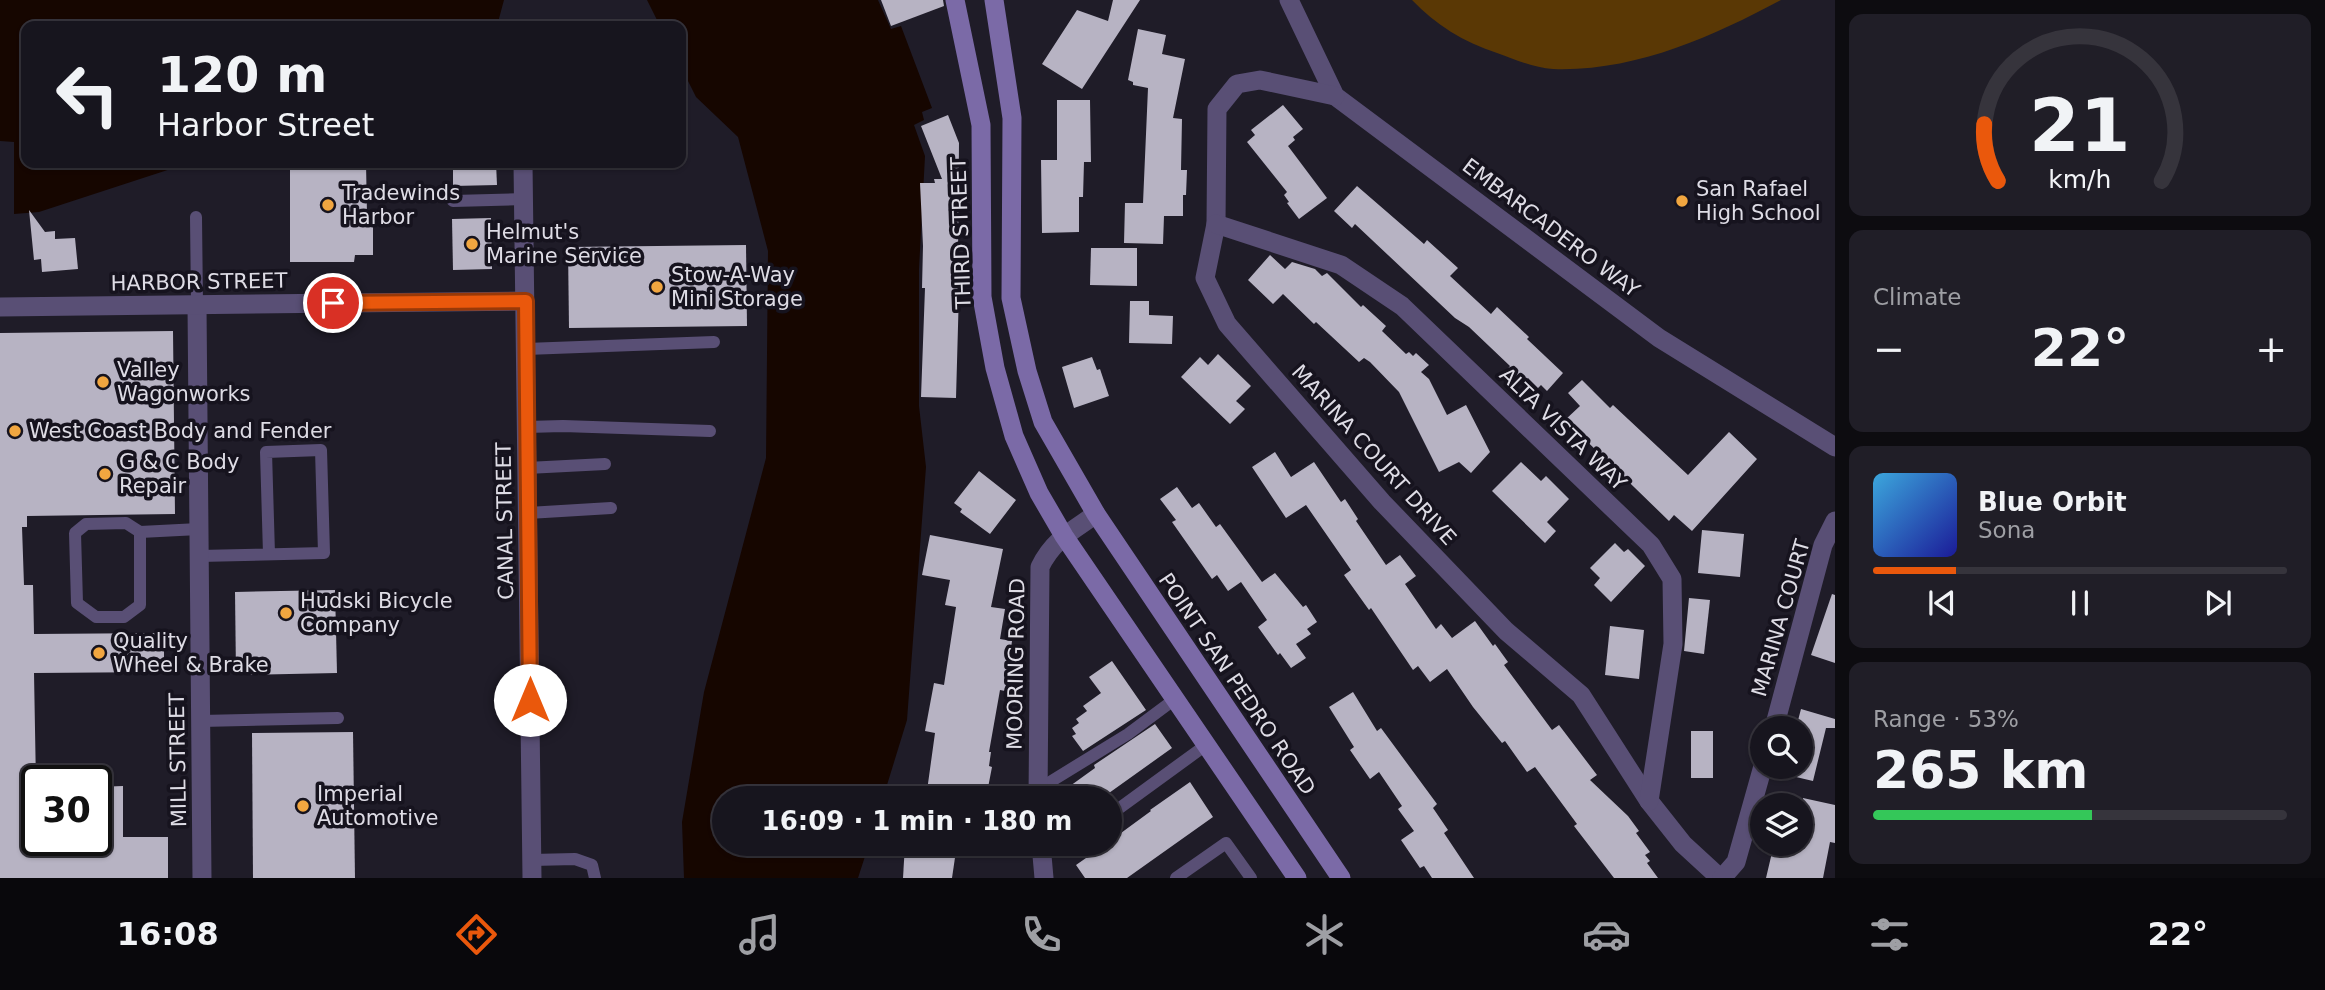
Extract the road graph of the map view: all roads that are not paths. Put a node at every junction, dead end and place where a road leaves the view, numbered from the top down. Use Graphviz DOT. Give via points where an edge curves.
graph roads {
  1 [pos="955,0"];
  2 [pos="994,0"];
  3 [pos="1289,0"];
  4 [pos="1335,96"];
  5 [pos="523,168"];
  6 [pos="524,199"];
  7 [pos="453,201"];
  8 [pos="195,217"];
  9 [pos="1216,224"];
  10 [pos="526,301"];
  11 [pos="197,305"];
  12 [pos="0,307"];
  13 [pos="714,342"];
  14 [pos="526,349"];
  15 [pos="527,427"];
  16 [pos="710,431"];
  17 [pos="1835,447"];
  18 [pos="605,464"];
  19 [pos="527,468"];
  20 [pos="611,508"];
  21 [pos="528,513"];
  22 [pos="1096,514"];
  23 [pos="1835,521"];
  24 [pos="199,529"];
  25 [pos="140,532"];
  26 [pos="1064,536"];
  27 [pos="269,554"];
  28 [pos="199,556"];
  29 [pos="1175,699"];
  30 [pos="1777,716"];
  31 [pos="338,718"];
  32 [pos="201,721"];
  33 [pos="1206,745"];
  34 [pos="1759,779"];
  35 [pos="1038,786"];
  36 [pos="1050,786"];
  37 [pos="1649,801"];
  38 [pos="1122,806"];
  39 [pos="1042,856"];
  40 [pos="532,869"];
  41 [pos="202,878"];
  42 [pos="595,878"];
  43 [pos="1044,878"];
  44 [pos="1176,878"];
  45 [pos="1251,878"];
  46 [pos="1297,878"];
  47 [pos="1341,878"];
  48 [pos="1721,878"];
  1 -- 26 [label="main road, THIRD STREET" via="981,125 982,297 995,368 1014,436"];
  2 -- 22 [label="main road" via="1012,118 1012,298 1043,422"];
  3 -- 4 [label="street, EMBARCADERO WAY"];
  4 -- 9 [label="street, MARINA COURT DRIVE" via="1260,80 1237,84 1217,109"];
  4 -- 17 [label="street, EMBARCADERO WAY" via="1659,338"];
  5 -- 6 [label="street, CANAL STREET"];
  6 -- 7 [label="lane"];
  6 -- 10 [label="street, CANAL STREET"];
  8 -- 11 [label="lane"];
  9 -- 37 [label="street, MARINA COURT DRIVE" via="1205,278 1227,324 1382,502 1506,631 1581,695"];
  9 -- 37 [label="street, ALTA VISTA WAY" via="1341,265 1402,306 1651,545 1672,579 1673,644"];
  10 -- 11 [label="street, HARBOR STREET"];
  10 -- 14 [label="street, CANAL STREET"];
  11 -- 12 [label="street, HARBOR STREET"];
  11 -- 24 [label="street, MILL STREET"];
  13 -- 14 [label="lane"];
  14 -- 15 [label="street, CANAL STREET"];
  15 -- 16 [label="lane"];
  15 -- 19 [label="street, CANAL STREET"];
  18 -- 19 [label="lane"];
  19 -- 21 [label="street, CANAL STREET"];
  20 -- 21 [label="lane"];
  21 -- 40 [label="street, CANAL STREET"];
  22 -- 26 [label="street, MOORING ROAD"];
  22 -- 47 [label="main road, POINT SAN PEDRO ROAD"];
  23 -- 30 [label="street, MARINA COURT" via="1823,545"];
  24 -- 25 [label="lane"];
  24 -- 28 [label="street, MILL STREET"];
  25 -- 25 [label="lane" via="140,605 124,617 96,617 77,603 75,533 86,524 126,523"];
  26 -- 29 [label="main road"];
  26 -- 35 [label="street, MOORING ROAD" via="1040,567"];
  27 -- 27 [label="lane" via="324,553 321,450 266,452"];
  27 -- 28 [label="lane"];
  28 -- 32 [label="street, MILL STREET"];
  29 -- 33 [label="main road"];
  29 -- 36 [label="lane"];
  31 -- 32 [label="lane"];
  32 -- 41 [label="street, MILL STREET"];
  33 -- 38 [label="lane"];
  33 -- 46 [label="main road"];
  34 -- 48 [label="street" via="1737,862"];
  37 -- 48 [label="street, MARINA COURT DRIVE" via="1682,844"];
  39 -- 43 [label="street"];
  40 -- 42 [label="lane" via="575,859 592,864"];
  44 -- 45 [label="lane" via="1226,843"];
}
